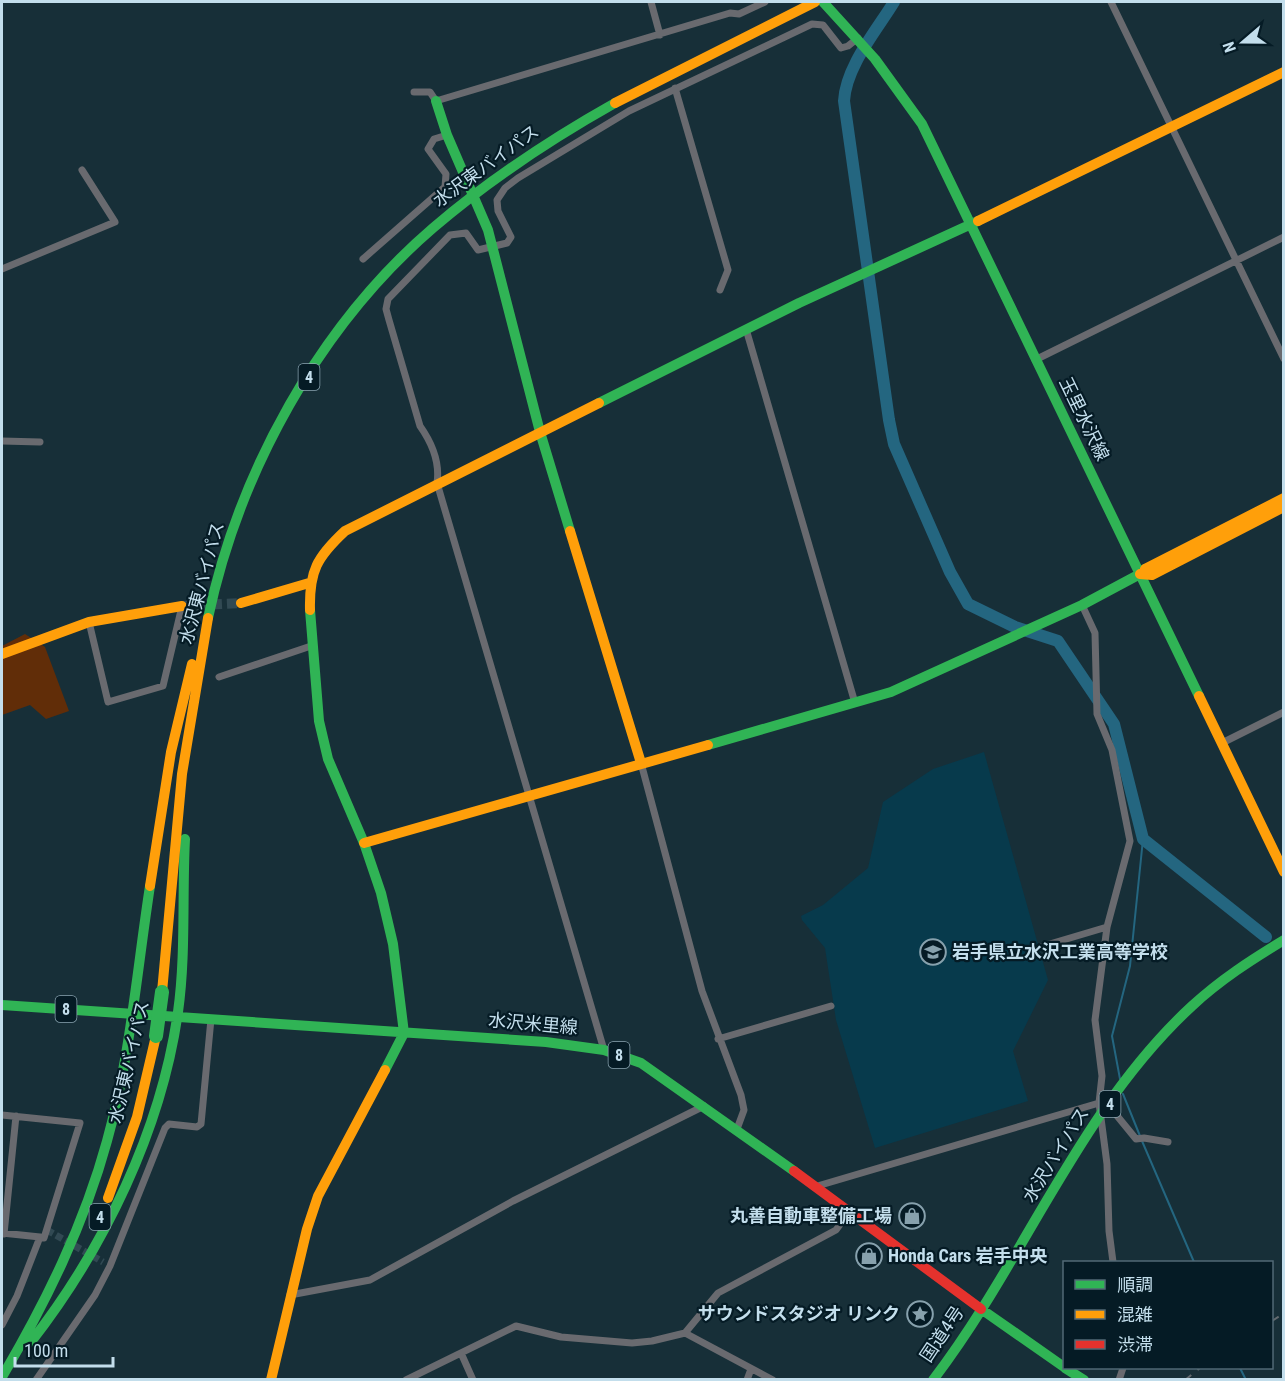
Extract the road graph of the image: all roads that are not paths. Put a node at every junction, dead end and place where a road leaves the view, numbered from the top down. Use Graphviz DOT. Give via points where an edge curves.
graph roads {
  1 [pos="651,2"];
  2 [pos="765,2"];
  3 [pos="815,2"];
  4 [pos="823,2"];
  5 [pos="1111,2"];
  6 [pos="660,35"];
  7 [pos="858,38"];
  8 [pos="1284,72"];
  9 [pos="675,88"];
  10 [pos="414,92"];
  11 [pos="436,101"];
  12 [pos="1170,126"];
  13 [pos="447,135"];
  14 [pos="82,170"];
  15 [pos="472,195"];
  16 [pos="970,225"];
  17 [pos="1284,237"];
  18 [pos="493,248"];
  19 [pos="363,259"];
  20 [pos="1235,259"];
  21 [pos="2,269"];
  22 [pos="720,290"];
  23 [pos="746,330"];
  24 [pos="1284,359"];
  25 [pos="1035,360"];
  26 [pos="540,432"];
  27 [pos="2,441"];
  28 [pos="40,442"];
  29 [pos="437,483"];
  30 [pos="1284,498"];
  31 [pos="1284,507"];
  32 [pos="224,559"];
  33 [pos="1140,574"];
  34 [pos="309,583"];
  35 [pos="241,603"];
  36 [pos="1082,605"];
  37 [pos="182,606"];
  38 [pos="89,622"];
  39 [pos="311,646"];
  40 [pos="2,654"];
  41 [pos="219,677"];
  42 [pos="855,703"];
  43 [pos="192,711"];
  44 [pos="1284,712"];
  45 [pos="1222,743"];
  46 [pos="641,763"];
  47 [pos="529,796"];
  48 [pos="363,843"];
  49 [pos="1284,872"];
  50 [pos="1107,927"];
  51 [pos="1284,940"];
  52 [pos="1043,946"];
  53 [pos="2,1005"];
  54 [pos="831,1006"];
  55 [pos="131,1013"];
  56 [pos="178,1016"];
  57 [pos="211,1020"];
  58 [pos="404,1033"];
  59 [pos="718,1039"];
  60 [pos="604,1050"];
  61 [pos="704,1106"];
  62 [pos="1103,1109"];
  63 [pos="2,1115"];
  64 [pos="16,1116"];
  65 [pos="737,1129"];
  66 [pos="1168,1142"];
  67 [pos="814,1187"];
  68 [pos="849,1212"];
  69 [pos="3,1234"];
  70 [pos="40,1238"];
  71 [pos="1113,1261"];
  72 [pos="290,1295"];
  73 [pos="981,1309"];
  74 [pos="2,1324"];
  75 [pos="685,1333"];
  76 [pos="29,1344"];
  77 [pos="461,1353"];
  78 [pos="1063,1366"];
  79 [pos="751,1369"];
  80 [pos="1067,1369"];
  81 [pos="2,1378"];
  82 [pos="1081,1379"];
  83 [pos="36,1380"];
  84 [pos="271,1380"];
  85 [pos="406,1380"];
  86 [pos="473,1380"];
  87 [pos="747,1380"];
  88 [pos="773,1380"];
  89 [pos="933,1380"];
  1 -- 6 [label="street"];
  2 -- 6 [label="street" via="739,14 730,13"];
  3 -- 15 [label="main road, 水沢東バイパス / 4" via="630,94 572,127"];
  4 -- 7 [label="main road, 玉里水沢線"];
  5 -- 12 [label="street"];
  6 -- 11 [label="street"];
  7 -- 9 [label="street" via="841,48 823,25 812,24"];
  7 -- 16 [label="main road, 玉里水沢線" via="922,124"];
  8 -- 12 [label="main road"];
  9 -- 18 [label="street" via="629,111 505,188 496,206 511,237 507,243"];
  9 -- 22 [label="street" via="728,270"];
  10 -- 11 [label="street" via="430,92"];
  11 -- 13 [label="main road"];
  12 -- 16 [label="main road"];
  12 -- 20 [label="street"];
  13 -- 15 [label="main road"];
  13 -- 19 [label="street" via="434,139 428,149 446,174 445,187"];
  14 -- 21 [label="street" via="115,222"];
  15 -- 18 [label="main road"];
  15 -- 32 [label="main road, 水沢東バイパス / 4" via="389,271 313,370 271,442"];
  16 -- 23 [label="main road"];
  16 -- 25 [label="main road, 玉里水沢線"];
  17 -- 20 [label="street"];
  18 -- 26 [label="main road"];
  18 -- 29 [label="street" via="478,250 466,233 450,235 388,299 389,320 420,426 430,440 439,472"];
  20 -- 24 [label="street"];
  20 -- 25 [label="street"];
  23 -- 26 [label="main road"];
  23 -- 42 [label="street"];
  25 -- 33 [label="main road, 玉里水沢線"];
  26 -- 29 [label="main road"];
  26 -- 46 [label="main road"];
  27 -- 28 [label="street"];
  29 -- 34 [label="main road" via="345,531 321,557"];
  29 -- 47 [label="street"];
  30 -- 33 [label="main road" via="1148,566"];
  31 -- 33 [label="main road" via="1152,574"];
  32 -- 43 [label="main road, 水沢東バイパス / 4"];
  32 -- 55 [label="main road" via="198,642 171,752"];
  33 -- 36 [label="main road"];
  33 -- 45 [label="main road, 玉里水沢線"];
  34 -- 35 [label="main road"];
  34 -- 39 [label="main road"];
  36 -- 42 [label="main road" via="902,687"];
  36 -- 50 [label="street" via="1095,633 1098,709 1112,750 1130,841"];
  37 -- 38 [label="main road"];
  37 -- 38 [label="street" via="164,686 108,702"];
  38 -- 40 [label="main road"];
  39 -- 41 [label="street"];
  39 -- 48 [label="main road" via="319,721 328,759"];
  42 -- 46 [label="main road"];
  43 -- 56 [label="main road"];
  43 -- 76 [label="main road, 水沢東バイパス / 4, bridge" via="162,992 137,1117 103,1211 58,1301"];
  44 -- 45 [label="street"];
  45 -- 49 [label="main road, 玉里水沢線"];
  46 -- 47 [label="main road"];
  46 -- 59 [label="street"];
  47 -- 48 [label="main road"];
  47 -- 60 [label="street"];
  48 -- 58 [label="main road" via="381,893 393,944"];
  50 -- 52 [label="street"];
  50 -- 62 [label="street" via="1095,1020"];
  51 -- 62 [label="main road, 水沢バイパス / 4" via="1235,970 1174,1023"];
  53 -- 55 [label="main road, 水沢米里線 / 8"];
  54 -- 59 [label="street"];
  55 -- 56 [label="main road, 水沢米里線 / 8"];
  55 -- 81 [label="main road" via="117,1103 93,1194 46,1302"];
  56 -- 57 [label="main road, 水沢米里線 / 8"];
  56 -- 76 [label="main road" via="159,1097 124,1183 85,1262 45,1326"];
  57 -- 58 [label="main road, 水沢米里線 / 8"];
  57 -- 83 [label="street" via="201,1124 169,1124 165,1128 95,1295"];
  58 -- 60 [label="main road, 水沢米里線 / 8" via="546,1042"];
  58 -- 72 [label="main road" via="318,1196"];
  59 -- 65 [label="street" via="741,1095 744,1110"];
  60 -- 61 [label="main road, 水沢米里線 / 8" via="641,1063"];
  61 -- 65 [label="main road, 水沢米里線 / 8"];
  61 -- 72 [label="street" via="522,1196 370,1280"];
  62 -- 66 [label="street" via="1136,1139"];
  62 -- 67 [label="street"];
  62 -- 71 [label="street"];
  62 -- 73 [label="main road, 水沢バイパス / 4"];
  63 -- 64 [label="street"];
  64 -- 69 [label="street"];
  64 -- 70 [label="street" via="80,1123 47,1230 44,1238"];
  65 -- 67 [label="main road, 水沢米里線 / 8"];
  67 -- 68 [label="main road, 水沢米里線 / 8"];
  68 -- 73 [label="main road, 水沢米里線 / 8"];
  68 -- 75 [label="street" via="836,1230 718,1293"];
  69 -- 70 [label="street"];
  70 -- 74 [label="street"];
  72 -- 84 [label="main road"];
  73 -- 78 [label="main road, 水沢米里線"];
  73 -- 89 [label="main road, 国道4号 / 4"];
  75 -- 77 [label="street" via="633,1343 561,1337 516,1326"];
  75 -- 79 [label="street"];
  76 -- 81 [label="main road, 水沢東バイパス / 4"];
  77 -- 85 [label="street"];
  77 -- 86 [label="street"];
  79 -- 87 [label="street"];
  79 -- 88 [label="street"];
  80 -- 82 [label="main road, 水沢米里線"];
}
